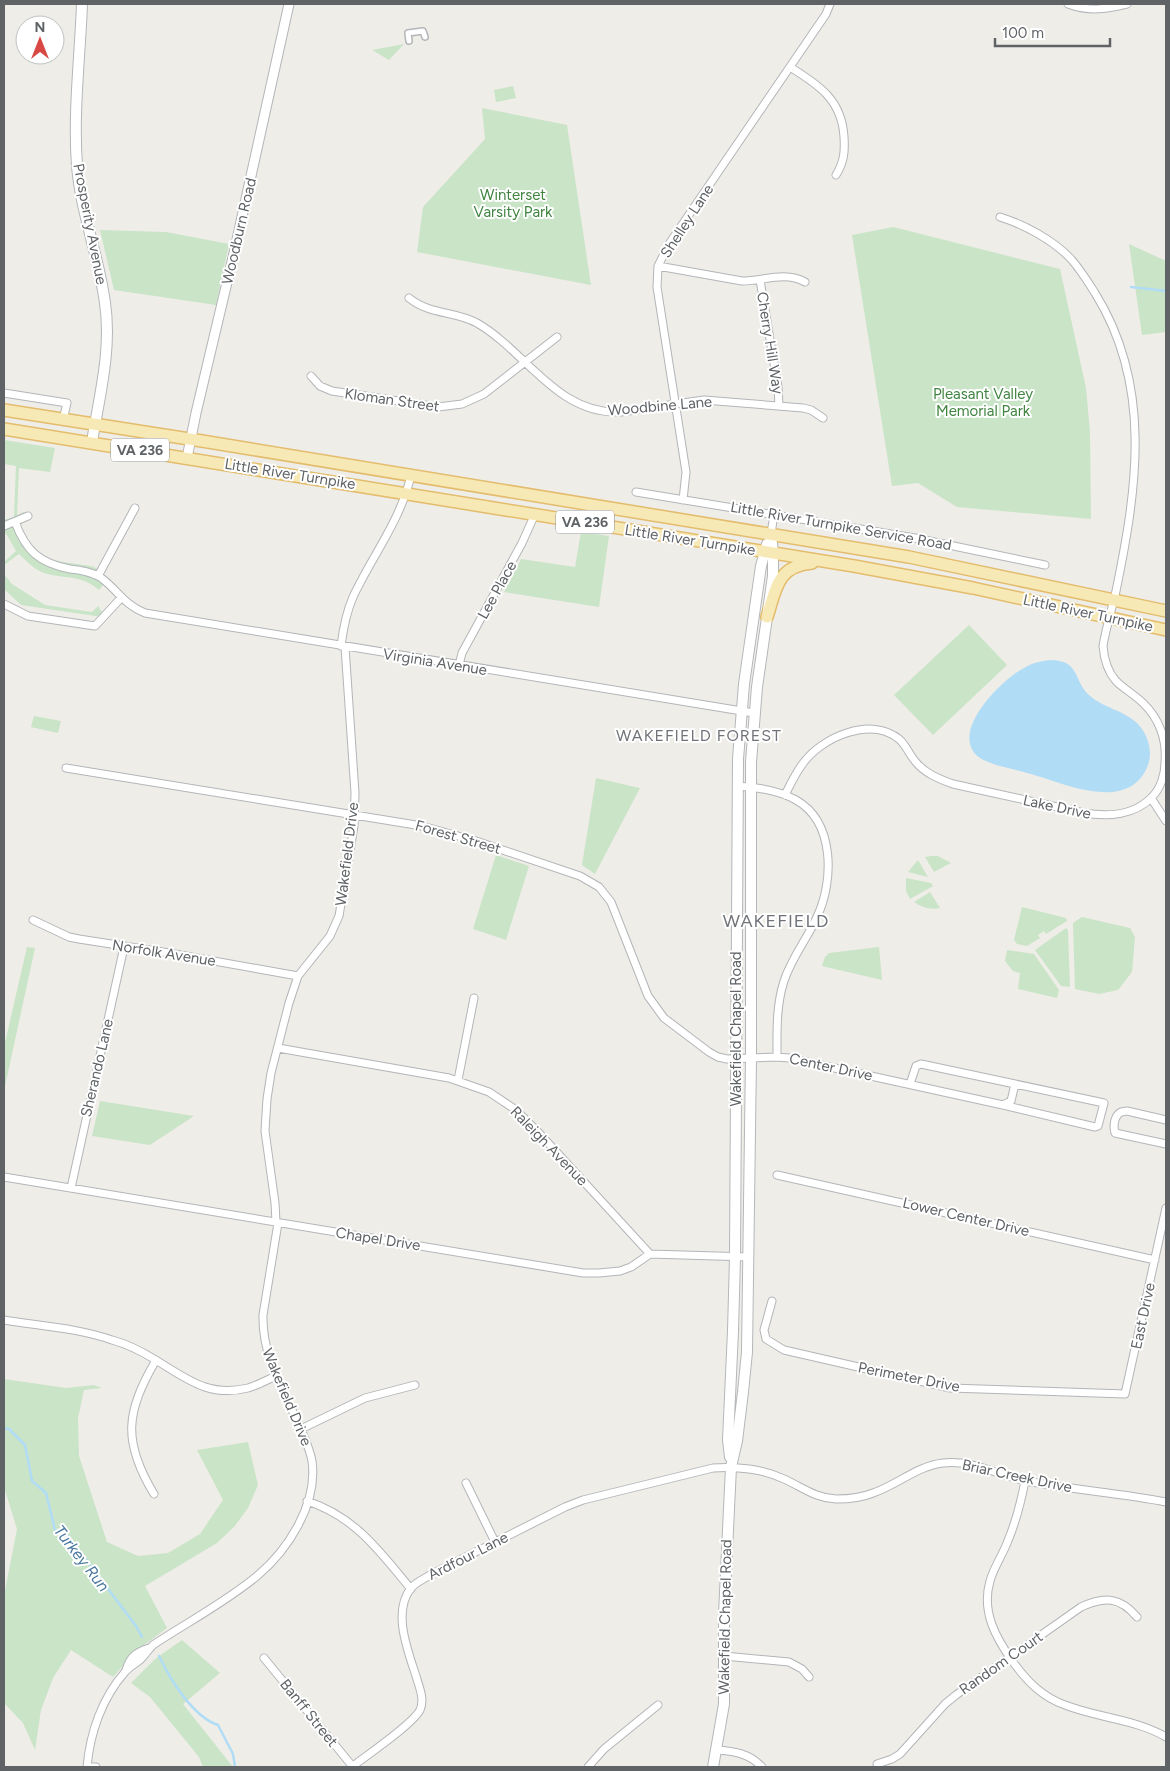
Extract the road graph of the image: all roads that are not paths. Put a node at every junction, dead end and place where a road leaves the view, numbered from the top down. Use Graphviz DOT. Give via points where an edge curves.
graph roads {
  1 [pos="82,4"];
  2 [pos="289,4"];
  3 [pos="830,4"];
  4 [pos="1068,4"];
  5 [pos="1124,4"];
  6 [pos="425,37"];
  7 [pos="409,41"];
  8 [pos="790,67"];
  9 [pos="836,175"];
  10 [pos="1000,217"];
  11 [pos="658,266"];
  12 [pos="760,280"];
  13 [pos="805,282"];
  14 [pos="410,298"];
  15 [pos="557,337"];
  16 [pos="524,362"];
  17 [pos="310,376"];
  18 [pos="4,393"];
  19 [pos="676,403"];
  20 [pos="779,406"];
  21 [pos="4,410"];
  22 [pos="823,418"];
  23 [pos="63,420"];
  24 [pos="95,425"];
  25 [pos="4,428"];
  26 [pos="191,439"];
  27 [pos="92,442"];
  28 [pos="187,458"];
  29 [pos="411,475"];
  30 [pos="636,492"];
  31 [pos="407,493"];
  32 [pos="683,500"];
  33 [pos="135,508"];
  34 [pos="536,514"];
  35 [pos="774,514"];
  36 [pos="28,516"];
  37 [pos="15,522"];
  38 [pos="4,526"];
  39 [pos="771,534"];
  40 [pos="768,553"];
  41 [pos="829,562"];
  42 [pos="1044,565"];
  43 [pos="98,576"];
  44 [pos="121,598"];
  45 [pos="1114,600"];
  46 [pos="4,604"];
  47 [pos="1166,611"];
  48 [pos="767,617"];
  49 [pos="1108,618"];
  50 [pos="1166,630"];
  51 [pos="343,647"];
  52 [pos="459,665"];
  53 [pos="740,710"];
  54 [pos="754,713"];
  55 [pos="66,768"];
  56 [pos="737,786"];
  57 [pos="751,787"];
  58 [pos="785,795"];
  59 [pos="1151,798"];
  60 [pos="354,815"];
  61 [pos="1166,821"];
  62 [pos="33,920"];
  63 [pos="124,947"];
  64 [pos="298,976"];
  65 [pos="474,998"];
  66 [pos="278,1048"];
  67 [pos="777,1056"];
  68 [pos="751,1057"];
  69 [pos="737,1059"];
  70 [pos="458,1080"];
  71 [pos="910,1084"];
  72 [pos="1015,1084"];
  73 [pos="1003,1105"];
  74 [pos="1166,1120"];
  75 [pos="1166,1144"];
  76 [pos="777,1174"];
  77 [pos="4,1178"];
  78 [pos="70,1188"];
  79 [pos="1166,1208"];
  80 [pos="277,1223"];
  81 [pos="650,1254"];
  82 [pos="734,1257"];
  83 [pos="749,1257"];
  84 [pos="1155,1260"];
  85 [pos="772,1302"];
  86 [pos="4,1320"];
  87 [pos="156,1360"];
  88 [pos="276,1376"];
  89 [pos="415,1385"];
  90 [pos="1125,1394"];
  91 [pos="301,1429"];
  92 [pos="731,1467"];
  93 [pos="1025,1481"];
  94 [pos="466,1483"];
  95 [pos="154,1494"];
  96 [pos="307,1501"];
  97 [pos="1166,1502"];
  98 [pos="495,1542"];
  99 [pos="411,1588"];
  100 [pos="1137,1617"];
  101 [pos="724,1656"];
  102 [pos="1010,1657"];
  103 [pos="264,1658"];
  104 [pos="810,1677"];
  105 [pos="658,1705"];
  106 [pos="1166,1737"];
  107 [pos="716,1750"];
  108 [pos="877,1764"];
  109 [pos="86,1767"];
  110 [pos="96,1767"];
  111 [pos="353,1767"];
  112 [pos="588,1767"];
  113 [pos="713,1767"];
  114 [pos="762,1767"];
  1 -- 24 [label="main road, Prosperity Avenue" via="77,167 102,285 107,327 106,358"];
  2 -- 26 [label="street, Woodburn Road"];
  3 -- 8 [label="street, Shelley Lane"];
  4 -- 5 [label="street" via="1092,10"];
  6 -- 7 [label="street" via="423,31 408,33"];
  8 -- 9 [label="street" via="822,89 840,116 844,158"];
  8 -- 11 [label="street, Shelley Lane" via="669,244"];
  10 -- 45 [label="street" via="1049,242 1071,260 1102,305 1120,343 1132,395 1136,445 1133,500"];
  11 -- 12 [label="street" via="742,281"];
  11 -- 19 [label="street, Shelley Lane" via="656,287"];
  12 -- 13 [label="street" via="784,276"];
  12 -- 20 [label="street, Cherry Hill Way"];
  14 -- 16 [label="street, Woodbine Lane" via="425,308 458,315 480,325"];
  15 -- 16 [label="street, Kloman Street"];
  16 -- 17 [label="street, Kloman Street" via="484,394 450,407 332,392"];
  16 -- 19 [label="street, Woodbine Lane" via="567,398 588,409 621,412"];
  18 -- 23 [label="street" via="66,403"];
  19 -- 20 [label="street, Woodbine Lane" via="704,400"];
  19 -- 32 [label="street, Shelley Lane" via="686,472"];
  20 -- 22 [label="street, Woodbine Lane" via="811,410"];
  21 -- 23 [label="main road, Little River Turnpike / VA 236"];
  23 -- 24 [label="main road, Little River Turnpike / VA 236"];
  24 -- 26 [label="main road, Little River Turnpike / VA 236"];
  24 -- 27 [label="main road, Prosperity Avenue"];
  25 -- 27 [label="main road, Little River Turnpike / VA 236"];
  26 -- 28 [label="street, Woodburn Road"];
  26 -- 29 [label="main road, Little River Turnpike / VA 236"];
  27 -- 28 [label="main road, Little River Turnpike / VA 236"];
  28 -- 31 [label="main road, Little River Turnpike / VA 236"];
  29 -- 31 [label="street, Wakefield Drive"];
  29 -- 39 [label="main road, Little River Turnpike / VA 236"];
  30 -- 32 [label="street, Little River Turnpike Service Road"];
  31 -- 34 [label="main road, Little River Turnpike / VA 236"];
  31 -- 51 [label="street, Wakefield Drive" via="352,598 343,629"];
  32 -- 35 [label="street, Little River Turnpike Service Road"];
  33 -- 43 [label="street"];
  34 -- 40 [label="main road, Little River Turnpike / VA 236"];
  34 -- 52 [label="street, Lee Place" via="462,653"];
  35 -- 39 [label="street, Wakefield Chapel Road"];
  35 -- 42 [label="street, Little River Turnpike Service Road" via="942,543"];
  36 -- 37 [label="street"];
  37 -- 38 [label="street"];
  37 -- 43 [label="street" via="26,545 40,559"];
  39 -- 40 [label="main road, Wakefield Chapel Road"];
  39 -- 45 [label="main road, Little River Turnpike / VA 236" via="939,562"];
  40 -- 41 [label="main road, Little River Turnpike / VA 236"];
  40 -- 48 [label="main road, Wakefield Chapel Road" via="773,576"];
  40 -- 53 [label="main road, Wakefield Chapel Road"];
  41 -- 48 [label="main road" via="802,564 783,575 778,581"];
  41 -- 49 [label="main road, Little River Turnpike / VA 236"];
  43 -- 44 [label="street, Virginia Avenue"];
  44 -- 46 [label="street" via="95,626 28,616"];
  44 -- 51 [label="street, Virginia Avenue" via="145,613"];
  45 -- 47 [label="main road, Little River Turnpike / VA 236"];
  45 -- 49 [label="street"];
  48 -- 54 [label="main road, Wakefield Chapel Road"];
  49 -- 50 [label="main road, Little River Turnpike / VA 236"];
  49 -- 59 [label="street" via="1102,646 1106,664 1116,680 1150,711 1164,741 1166,754 1162,782"];
  51 -- 52 [label="street, Virginia Avenue"];
  51 -- 60 [label="street, Wakefield Drive"];
  52 -- 53 [label="street, Virginia Avenue"];
  53 -- 54 [label="street, Virginia Avenue"];
  53 -- 56 [label="main road, Wakefield Chapel Road"];
  54 -- 57 [label="main road, Wakefield Chapel Road"];
  55 -- 60 [label="street, Forest Street"];
  56 -- 57 [label="street"];
  56 -- 69 [label="main road, Wakefield Chapel Road"];
  57 -- 58 [label="street"];
  57 -- 68 [label="main road, Wakefield Chapel Road"];
  58 -- 59 [label="street, Lake Drive" via="796,773 816,749 844,734 870,729 881,730 898,739 925,770 953,784 1101,816 1127,812"];
  58 -- 67 [label="street" via="802,804 817,821 825,840 828,866 817,918 788,968 780,994"];
  59 -- 61 [label="street"];
  60 -- 64 [label="street, Wakefield Drive" via="339,916 330,936"];
  60 -- 69 [label="street, Forest Street" via="438,830 590,881 611,902 657,1011 709,1052 718,1057"];
  62 -- 63 [label="street, Norfolk Avenue" via="69,937"];
  63 -- 64 [label="street, Norfolk Avenue"];
  63 -- 78 [label="street, Sherando Lane"];
  64 -- 66 [label="street, Wakefield Drive"];
  65 -- 70 [label="street"];
  66 -- 70 [label="street, Raleigh Avenue"];
  66 -- 80 [label="street, Wakefield Drive" via="265,1116"];
  67 -- 68 [label="street, Center Drive"];
  67 -- 71 [label="street, Center Drive"];
  68 -- 69 [label="street, Forest Street"];
  68 -- 83 [label="main road, Wakefield Chapel Road"];
  69 -- 82 [label="main road, Wakefield Chapel Road"];
  70 -- 81 [label="street, Raleigh Avenue" via="489,1092 516,1110"];
  71 -- 72 [label="street, Center Drive" via="916,1066 921,1064"];
  71 -- 73 [label="street, Center Drive"];
  72 -- 73 [label="street" via="1011,1101"];
  72 -- 73 [label="street, Center Drive" via="1104,1103 1098,1126"];
  74 -- 75 [label="street" via="1120,1112 1116,1115 1114,1128 1115,1133"];
  76 -- 84 [label="street, Lower Center Drive"];
  77 -- 78 [label="street, Chapel Drive"];
  78 -- 80 [label="street, Chapel Drive"];
  79 -- 84 [label="street, East Drive"];
  80 -- 81 [label="street, Chapel Drive" via="583,1273 620,1271"];
  80 -- 88 [label="street, Wakefield Drive" via="263,1316 264,1343"];
  81 -- 82 [label="street"];
  82 -- 83 [label="street"];
  82 -- 92 [label="main road, Wakefield Chapel Road" via="728,1440"];
  83 -- 92 [label="main road, Wakefield Chapel Road" via="745,1375"];
  84 -- 90 [label="street, East Drive"];
  85 -- 90 [label="street, Perimeter Drive" via="764,1330 766,1339 784,1350 807,1356 950,1388"];
  86 -- 87 [label="street" via="101,1336"];
  87 -- 88 [label="street" via="192,1383 214,1390 248,1388"];
  87 -- 95 [label="street" via="139,1391 132,1425 139,1467"];
  88 -- 91 [label="street, Wakefield Drive"];
  89 -- 91 [label="street" via="365,1398"];
  91 -- 96 [label="street, Wakefield Drive" via="312,1460 312,1485"];
  92 -- 93 [label="street, Briar Creek Drive" via="774,1475 810,1493 834,1499 875,1493 920,1469 943,1463 968,1464"];
  92 -- 98 [label="street, Ardfour Lane" via="713,1468 583,1500"];
  92 -- 101 [label="main road, Wakefield Chapel Road"];
  93 -- 97 [label="street, Briar Creek Drive"];
  93 -- 102 [label="street" via="1014,1526 988,1593 987,1606 994,1630"];
  94 -- 98 [label="street"];
  96 -- 99 [label="street" via="358,1528"];
  96 -- 109 [label="street, Wakefield Drive" via="290,1537 257,1576 150,1648 134,1654 98,1718"];
  98 -- 99 [label="street, Ardfour Lane"];
  99 -- 111 [label="street, Ardfour Lane" via="403,1610 403,1630 422,1698 420,1711"];
  100 -- 102 [label="street, Random Court" via="1117,1601 1091,1603"];
  101 -- 104 [label="street" via="789,1662"];
  101 -- 107 [label="main road, Wakefield Chapel Road" via="724,1704"];
  102 -- 106 [label="street" via="1030,1683 1052,1700"];
  102 -- 108 [label="street, Random Court" via="944,1704 900,1754"];
  103 -- 111 [label="street, Banff Street"];
  105 -- 112 [label="street"];
  107 -- 113 [label="main road, Wakefield Chapel Road"];
  107 -- 114 [label="street" via="742,1753"];
  109 -- 110 [label="street"];
}
